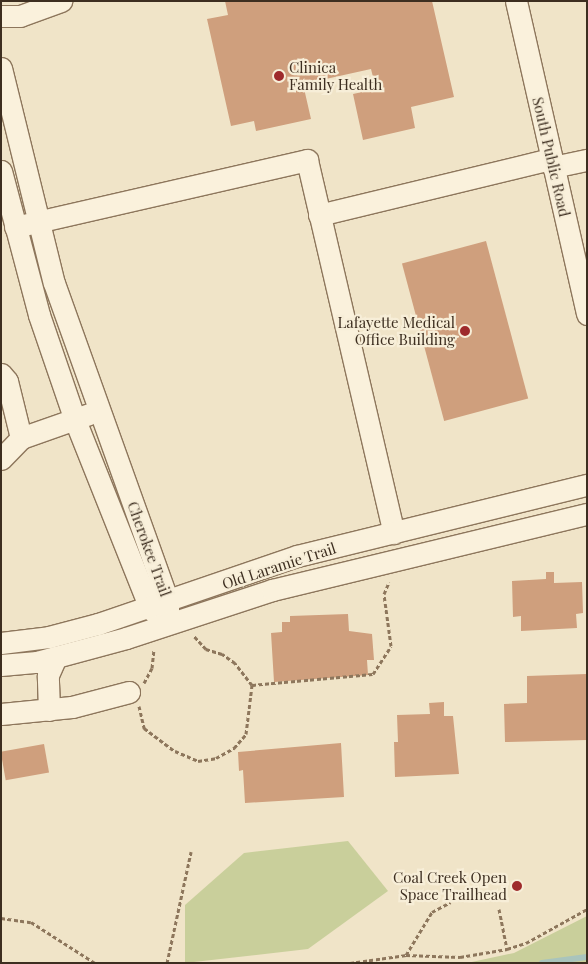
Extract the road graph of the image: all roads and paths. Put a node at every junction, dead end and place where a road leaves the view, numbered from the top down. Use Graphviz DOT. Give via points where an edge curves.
graph roads {
  1 [pos="8,1"];
  2 [pos="61,1"];
  3 [pos="516,1"];
  4 [pos="1,6"];
  5 [pos="1,16"];
  6 [pos="1,68"];
  7 [pos="587,160"];
  8 [pos="552,163"];
  9 [pos="1,171"];
  10 [pos="320,215"];
  11 [pos="38,221"];
  12 [pos="15,227"];
  13 [pos="587,314"];
  14 [pos="1,374"];
  15 [pos="99,410"];
  16 [pos="76,420"];
  17 [pos="21,438"];
  18 [pos="1,459"];
  19 [pos="587,485"];
  20 [pos="587,514"];
  21 [pos="394,533"];
  22 [pos="389,582"];
  23 [pos="159,605"];
  24 [pos="167,624"];
  25 [pos="191,633"];
  26 [pos="1,643"];
  27 [pos="154,646"];
  28 [pos="56,657"];
  29 [pos="1,665"];
  30 [pos="252,685"];
  31 [pos="137,693"];
  32 [pos="49,710"];
  33 [pos="1,714"];
  34 [pos="191,852"];
  35 [pos="451,902"];
  36 [pos="499,909"];
  37 [pos="587,909"];
  38 [pos="1,918"];
  39 [pos="507,949"];
  40 [pos="406,955"];
  41 [pos="95,963"];
  42 [pos="167,963"];
  43 [pos="350,963"];
  1 -- 4 [label="street"];
  2 -- 5 [label="street" via="20,16"];
  3 -- 8 [label="street, South Public Road"];
  6 -- 11 [label="street, Cherokee Trail"];
  7 -- 8 [label="street"];
  8 -- 10 [label="street"];
  8 -- 13 [label="street, South Public Road"];
  9 -- 12 [label="street, Cherokee Trail"];
  10 -- 11 [label="street" via="307,160"];
  10 -- 21 [label="street"];
  11 -- 12 [label="street"];
  11 -- 15 [label="street, Cherokee Trail" via="54,282"];
  12 -- 16 [label="street, Cherokee Trail" via="39,316"];
  14 -- 17 [label="street" via="8,381"];
  15 -- 16 [label="street"];
  15 -- 23 [label="street, Cherokee Trail"];
  16 -- 17 [label="street"];
  16 -- 23 [label="street, Cherokee Trail"];
  17 -- 18 [label="street"];
  19 -- 21 [label="street, Old Laramie Trail"];
  20 -- 24 [label="street, Old Laramie Trail" via="272,590"];
  21 -- 23 [label="street, Old Laramie Trail" via="297,556"];
  22 -- 30 [label="path" via="384,594 391,646 373,674"];
  23 -- 24 [label="street, Cherokee Trail"];
  23 -- 26 [label="street, Old Laramie Trail" via="49,637"];
  24 -- 28 [label="street, Old Laramie Trail"];
  25 -- 30 [label="path" via="206,650 235,663"];
  27 -- 31 [label="path" via="152,668"];
  28 -- 29 [label="street, Old Laramie Trail"];
  28 -- 32 [label="street" via="48,674"];
  30 -- 31 [label="path" via="246,734 234,748 216,758 198,761 180,754 144,728"];
  31 -- 32 [label="street"];
  32 -- 33 [label="street"];
  34 -- 42 [label="path"];
  35 -- 40 [label="path" via="432,912"];
  36 -- 39 [label="path"];
  37 -- 39 [label="path" via="534,939"];
  38 -- 41 [label="path" via="31,922"];
  39 -- 40 [label="path" via="444,958"];
  40 -- 43 [label="path"];
}
